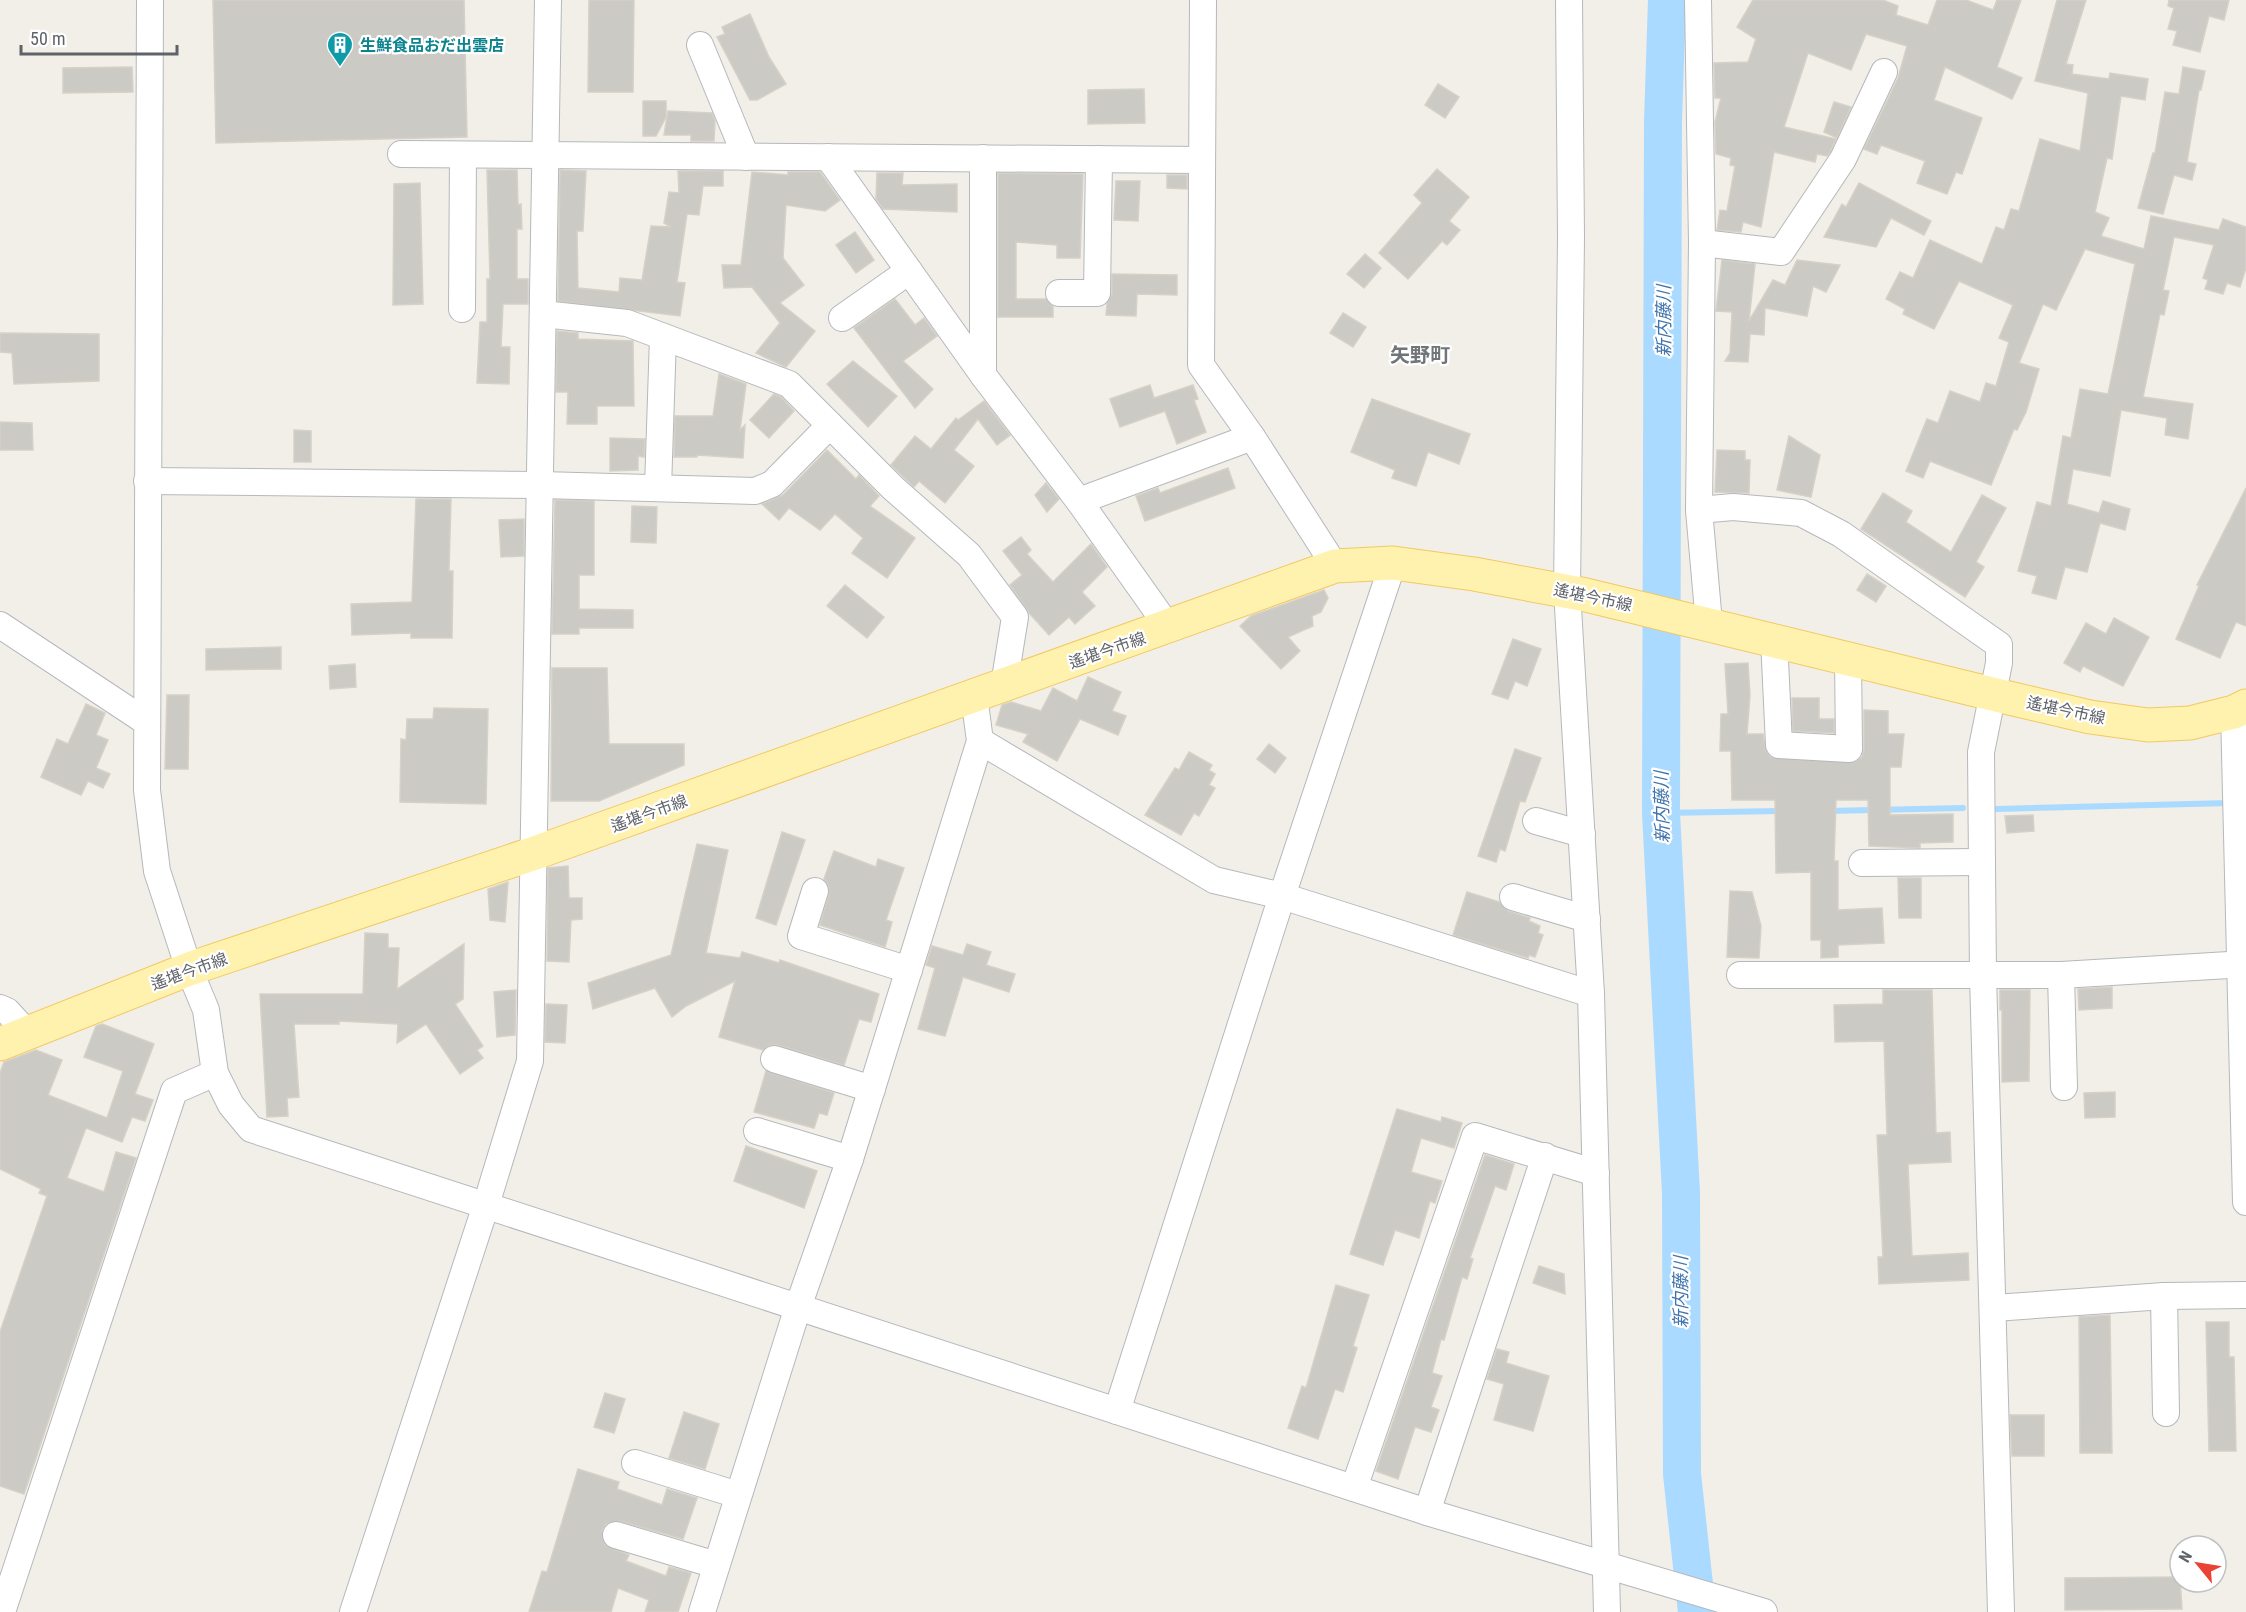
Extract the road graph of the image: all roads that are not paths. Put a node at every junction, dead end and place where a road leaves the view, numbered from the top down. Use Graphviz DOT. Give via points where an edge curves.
graph roads {
  1 [pos="150,0"];
  2 [pos="548,0"];
  3 [pos="1203,0"];
  4 [pos="1569,0"];
  5 [pos="1698,0"];
  6 [pos="700,45"];
  7 [pos="1884,72"];
  8 [pos="401,154"];
  9 [pos="463,156"];
  10 [pos="544,157"];
  11 [pos="746,157"];
  12 [pos="828,157"];
  13 [pos="983,158"];
  14 [pos="1100,159"];
  15 [pos="1201,160"];
  16 [pos="1702,243"];
  17 [pos="909,270"];
  18 [pos="1059,293"];
  19 [pos="462,309"];
  20 [pos="543,315"];
  21 [pos="842,318"];
  22 [pos="663,337"];
  23 [pos="983,375"];
  24 [pos="830,425"];
  25 [pos="1252,437"];
  26 [pos="147,481"];
  27 [pos="542,485"];
  28 [pos="658,488"];
  29 [pos="1079,501"];
  30 [pos="1699,510"];
  31 [pos="1393,563"];
  32 [pos="1335,566"];
  33 [pos="1576,593"];
  34 [pos="1705,622"];
  35 [pos="0,625"];
  36 [pos="1169,628"];
  37 [pos="1774,639"];
  38 [pos="1848,658"];
  39 [pos="989,691"];
  40 [pos="1992,694"];
  41 [pos="2240,709"];
  42 [pos="145,721"];
  43 [pos="980,741"];
  44 [pos="1536,821"];
  45 [pos="1582,834"];
  46 [pos="535,854"];
  47 [pos="1982,862"];
  48 [pos="1862,863"];
  49 [pos="815,891"];
  50 [pos="1282,896"];
  51 [pos="1513,897"];
  52 [pos="1587,919"];
  53 [pos="2243,964"];
  54 [pos="189,969"];
  55 [pos="909,970"];
  56 [pos="1740,975"];
  57 [pos="2061,975"];
  58 [pos="1983,976"];
  59 [pos="1591,994"];
  60 [pos="0,1008"];
  61 [pos="14,1039"];
  62 [pos="774,1059"];
  63 [pos="215,1073"];
  64 [pos="2064,1086"];
  65 [pos="872,1089"];
  66 [pos="757,1131"];
  67 [pos="1545,1156"];
  68 [pos="850,1159"];
  69 [pos="1596,1173"];
  70 [pos="2246,1202"];
  71 [pos="486,1205"];
  72 [pos="2246,1295"];
  73 [pos="2164,1296"];
  74 [pos="798,1307"];
  75 [pos="1994,1308"];
  76 [pos="1117,1411"];
  77 [pos="2166,1413"];
  78 [pos="634,1463"];
  79 [pos="1354,1488"];
  80 [pos="738,1495"];
  81 [pos="1427,1512"];
  82 [pos="616,1534"];
  83 [pos="716,1566"];
  84 [pos="1615,1569"];
  85 [pos="2,1612"];
  86 [pos="353,1612"];
  87 [pos="702,1612"];
  88 [pos="1607,1612"];
  89 [pos="1764,1612"];
  90 [pos="2001,1612"];
  1 -- 26 [label="street"];
  2 -- 10 [label="street"];
  3 -- 15 [label="street"];
  4 -- 33 [label="street"];
  5 -- 16 [label="street"];
  6 -- 11 [label="street"];
  7 -- 16 [label="street" via="1842,159 1781,252"];
  8 -- 9 [label="street"];
  9 -- 10 [label="street"];
  9 -- 19 [label="street"];
  10 -- 11 [label="street"];
  10 -- 20 [label="street"];
  11 -- 12 [label="street"];
  12 -- 13 [label="street"];
  12 -- 17 [label="street"];
  13 -- 14 [label="street"];
  13 -- 23 [label="street"];
  14 -- 15 [label="street"];
  14 -- 18 [label="street" via="1097,293"];
  15 -- 25 [label="street" via="1201,365"];
  16 -- 30 [label="street"];
  17 -- 21 [label="street"];
  17 -- 23 [label="street"];
  20 -- 22 [label="street" via="627,323"];
  20 -- 27 [label="street"];
  22 -- 24 [label="street" via="789,384"];
  22 -- 28 [label="street"];
  23 -- 29 [label="street"];
  24 -- 28 [label="street" via="772,484 755,491"];
  24 -- 39 [label="street" via="892,488 969,555 1015,617"];
  25 -- 29 [label="street"];
  25 -- 32 [label="street"];
  26 -- 27 [label="street"];
  26 -- 42 [label="street"];
  27 -- 28 [label="street"];
  27 -- 46 [label="street"];
  29 -- 36 [label="street"];
  30 -- 34 [label="street"];
  30 -- 40 [label="street" via="1733,507 1801,513 1841,534 1999,645"];
  31 -- 32 [label="main road, 遙堪今市線"];
  31 -- 33 [label="main road, 遙堪今市線"];
  31 -- 50 [label="street"];
  32 -- 36 [label="main road, 遙堪今市線"];
  33 -- 34 [label="main road, 遙堪今市線"];
  33 -- 45 [label="street"];
  34 -- 37 [label="main road, 遙堪今市線"];
  35 -- 42 [label="street"];
  36 -- 39 [label="main road, 遙堪今市線"];
  37 -- 38 [label="main road, 遙堪今市線"];
  37 -- 38 [label="street" via="1779,745 1849,749"];
  38 -- 40 [label="main road, 遙堪今市線"];
  39 -- 43 [label="street"];
  39 -- 46 [label="main road, 遙堪今市線"];
  40 -- 41 [label="main road, 遙堪今市線" via="2090,717 2148,725 2190,723"];
  40 -- 47 [label="street" via="1981,752"];
  41 -- 53 [label="street"];
  42 -- 54 [label="street" via="147,790 157,871"];
  43 -- 50 [label="street" via="1214,880"];
  43 -- 55 [label="street"];
  44 -- 45 [label="street"];
  45 -- 52 [label="street"];
  46 -- 54 [label="main road, 遙堪今市線"];
  46 -- 71 [label="street" via="530,1061"];
  47 -- 48 [label="street"];
  47 -- 58 [label="street"];
  49 -- 55 [label="street" via="801,936"];
  50 -- 59 [label="street"];
  50 -- 76 [label="street"];
  51 -- 52 [label="street"];
  52 -- 59 [label="street"];
  53 -- 57 [label="street"];
  53 -- 70 [label="street"];
  54 -- 61 [label="main road, 遙堪今市線"];
  54 -- 63 [label="street" via="206,1010"];
  55 -- 65 [label="street"];
  56 -- 58 [label="street"];
  57 -- 58 [label="street"];
  57 -- 64 [label="street"];
  58 -- 75 [label="street"];
  59 -- 69 [label="street"];
  60 -- 61 [label="street" via="7,1011"];
  62 -- 65 [label="street"];
  63 -- 71 [label="street" via="231,1106 251,1129"];
  63 -- 85 [label="street" via="174,1091"];
  65 -- 68 [label="street"];
  66 -- 68 [label="street"];
  67 -- 69 [label="street"];
  67 -- 79 [label="street" via="1475,1136"];
  67 -- 81 [label="street"];
  68 -- 74 [label="street"];
  69 -- 84 [label="street"];
  71 -- 74 [label="street"];
  71 -- 86 [label="street"];
  72 -- 73 [label="street"];
  73 -- 75 [label="street"];
  73 -- 77 [label="street"];
  74 -- 76 [label="street"];
  74 -- 80 [label="street"];
  75 -- 90 [label="street"];
  76 -- 79 [label="street"];
  78 -- 80 [label="street"];
  79 -- 81 [label="street"];
  80 -- 83 [label="street"];
  81 -- 84 [label="street"];
  82 -- 83 [label="street"];
  83 -- 87 [label="street"];
  84 -- 88 [label="street"];
  84 -- 89 [label="street"];
}
